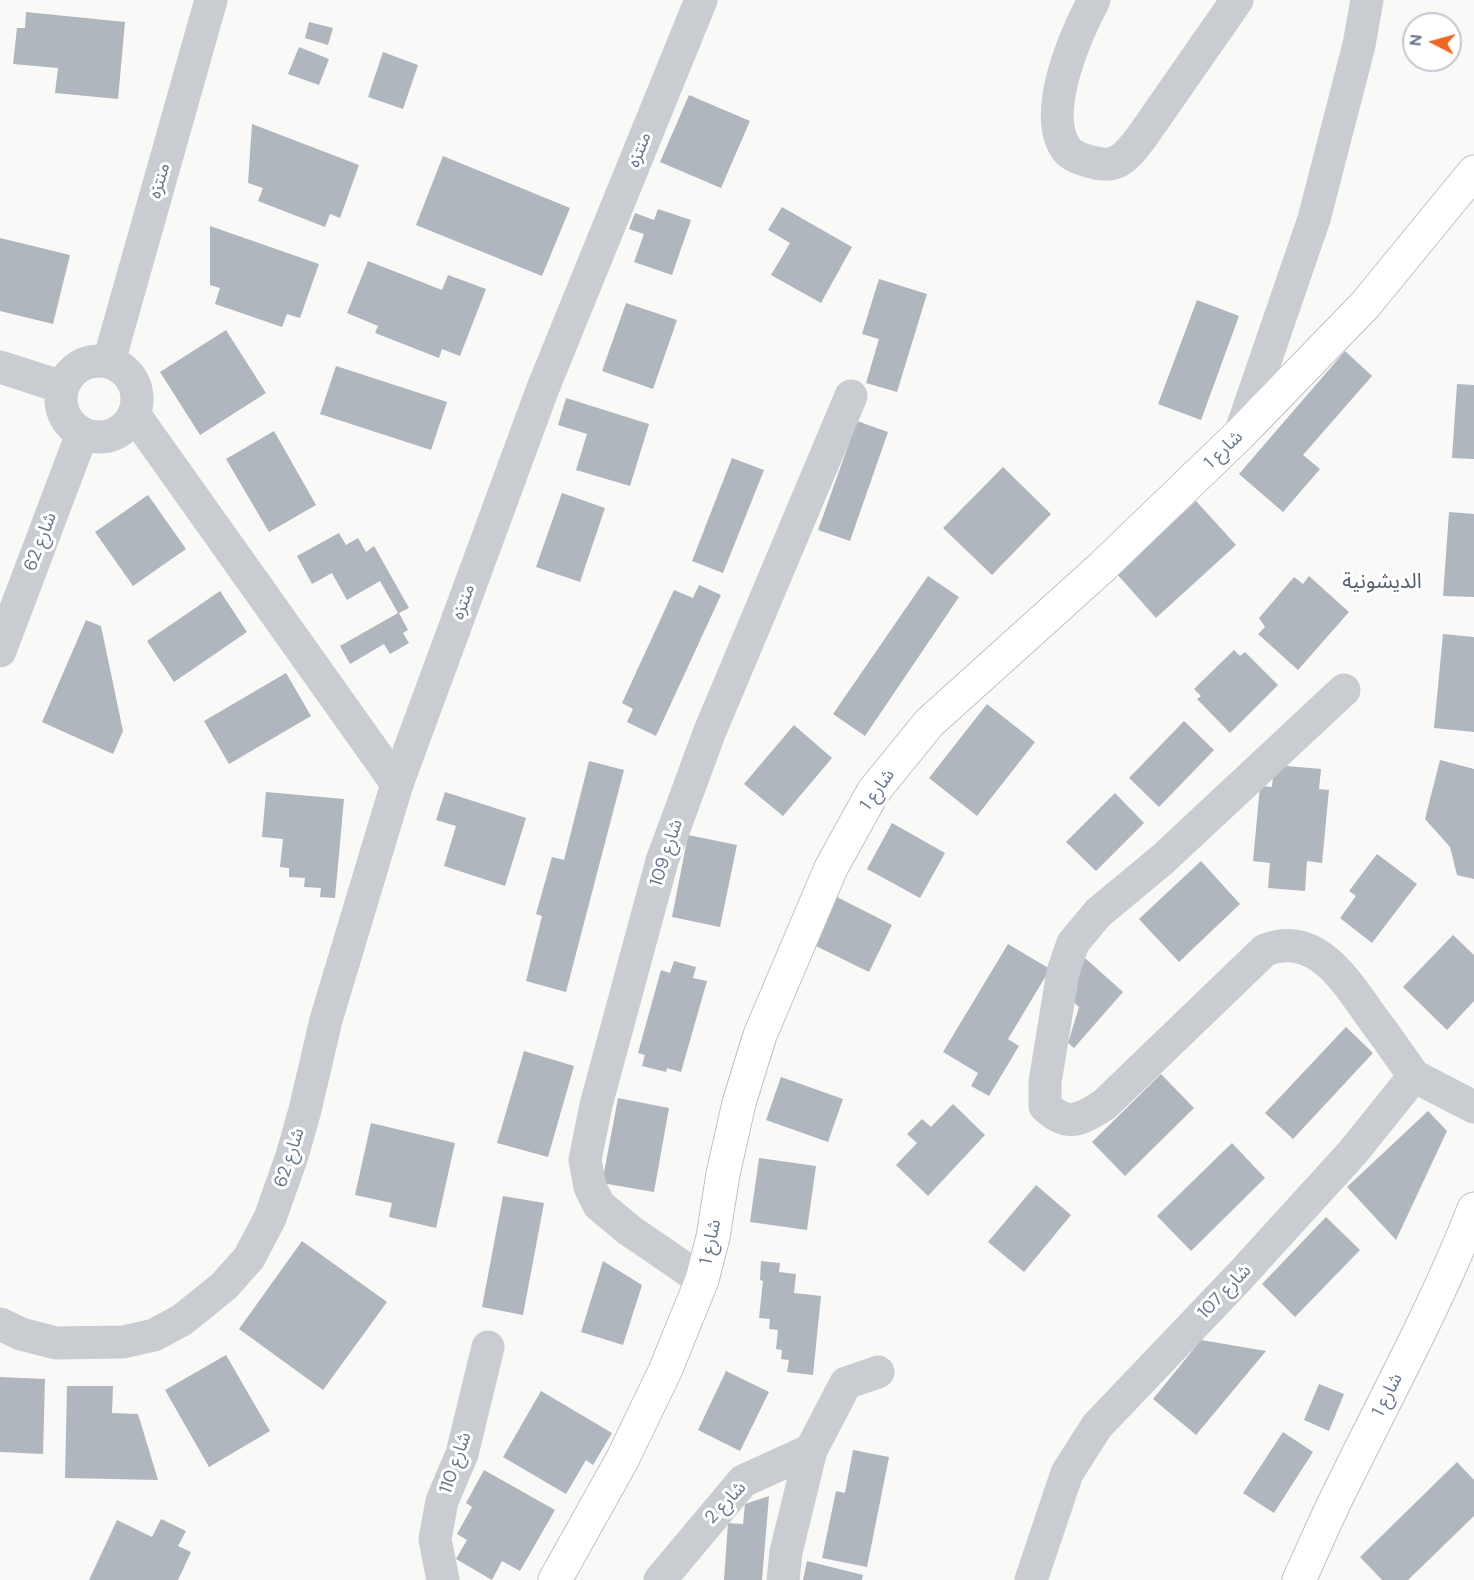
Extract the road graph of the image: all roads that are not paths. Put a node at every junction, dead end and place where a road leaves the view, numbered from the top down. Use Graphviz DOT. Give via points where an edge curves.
graph roads {
  1 [pos="210,0"];
  2 [pos="701,0"];
  3 [pos="1095,0"];
  4 [pos="1237,0"];
  5 [pos="1367,0"];
  6 [pos="1474,172"];
  7 [pos="109,361"];
  8 [pos="0,367"];
  9 [pos="62,387"];
  10 [pos="851,396"];
  11 [pos="134,414"];
  12 [pos="82,434"];
  13 [pos="1240,434"];
  14 [pos="0,651"];
  15 [pos="1344,690"];
  16 [pos="397,784"];
  17 [pos="1414,1076"];
  18 [pos="1474,1107"];
  19 [pos="1474,1209"];
  20 [pos="702,1280"];
  21 [pos="0,1324"];
  22 [pos="488,1347"];
  23 [pos="878,1372"];
  24 [pos="811,1450"];
  25 [pos="443,1580"];
  26 [pos="555,1580"];
  27 [pos="660,1580"];
  28 [pos="783,1580"];
  29 [pos="1031,1580"];
  30 [pos="1299,1580"];
  1 -- 7 [label="street, منتزه"];
  2 -- 16 [label="street, منتزه" via="543,388"];
  3 -- 4 [label="street" via="1065,68 1058,108 1067,150 1076,157 1111,165 1127,156 1141,138"];
  5 -- 13 [label="street" via="1314,219"];
  6 -- 13 [label="street, شارع 1" via="1365,305"];
  7 -- 9 [label="street" via="89,361 72,371"];
  7 -- 11 [label="street" via="134,382"];
  8 -- 9 [label="street"];
  9 -- 12 [label="street" via="60,405 68,423"];
  10 -- 20 [label="street, شارع 109" via="710,731 662,861 596,1105 585,1160 590,1187 599,1205"];
  11 -- 12 [label="street" via="125,427 112,435 97,438"];
  11 -- 16 [label="street"];
  12 -- 14 [label="street, شارع 62"];
  13 -- 20 [label="street, شارع 1" via="1102,567 929,723 873,792 831,868 760,1035 723,1174"];
  15 -- 17 [label="street" via="1163,859 1098,913 1073,943 1062,972 1045,1082 1045,1106 1056,1117 1070,1121 1084,1118 1104,1105 1265,950 1279,944 1297,945 1316,953 1342,975"];
  16 -- 21 [label="street, شارع 62" via="329,1009 292,1156 270,1218 249,1258 224,1286 182,1320 154,1335 123,1342 56,1343"];
  17 -- 18 [label="street"];
  17 -- 29 [label="street, شارع 107" via="1353,1152 1097,1426 1066,1473"];
  19 -- 30 [label="street, شارع 1" via="1428,1317"];
  20 -- 26 [label="street, شارع 1" via="665,1371 622,1460"];
  22 -- 25 [label="street, شارع 110" via="462,1454 442,1502 435,1539"];
  23 -- 24 [label="street" via="846,1383"];
  24 -- 27 [label="street, شارع 2" via="743,1481"];
  24 -- 28 [label="street"];
}
